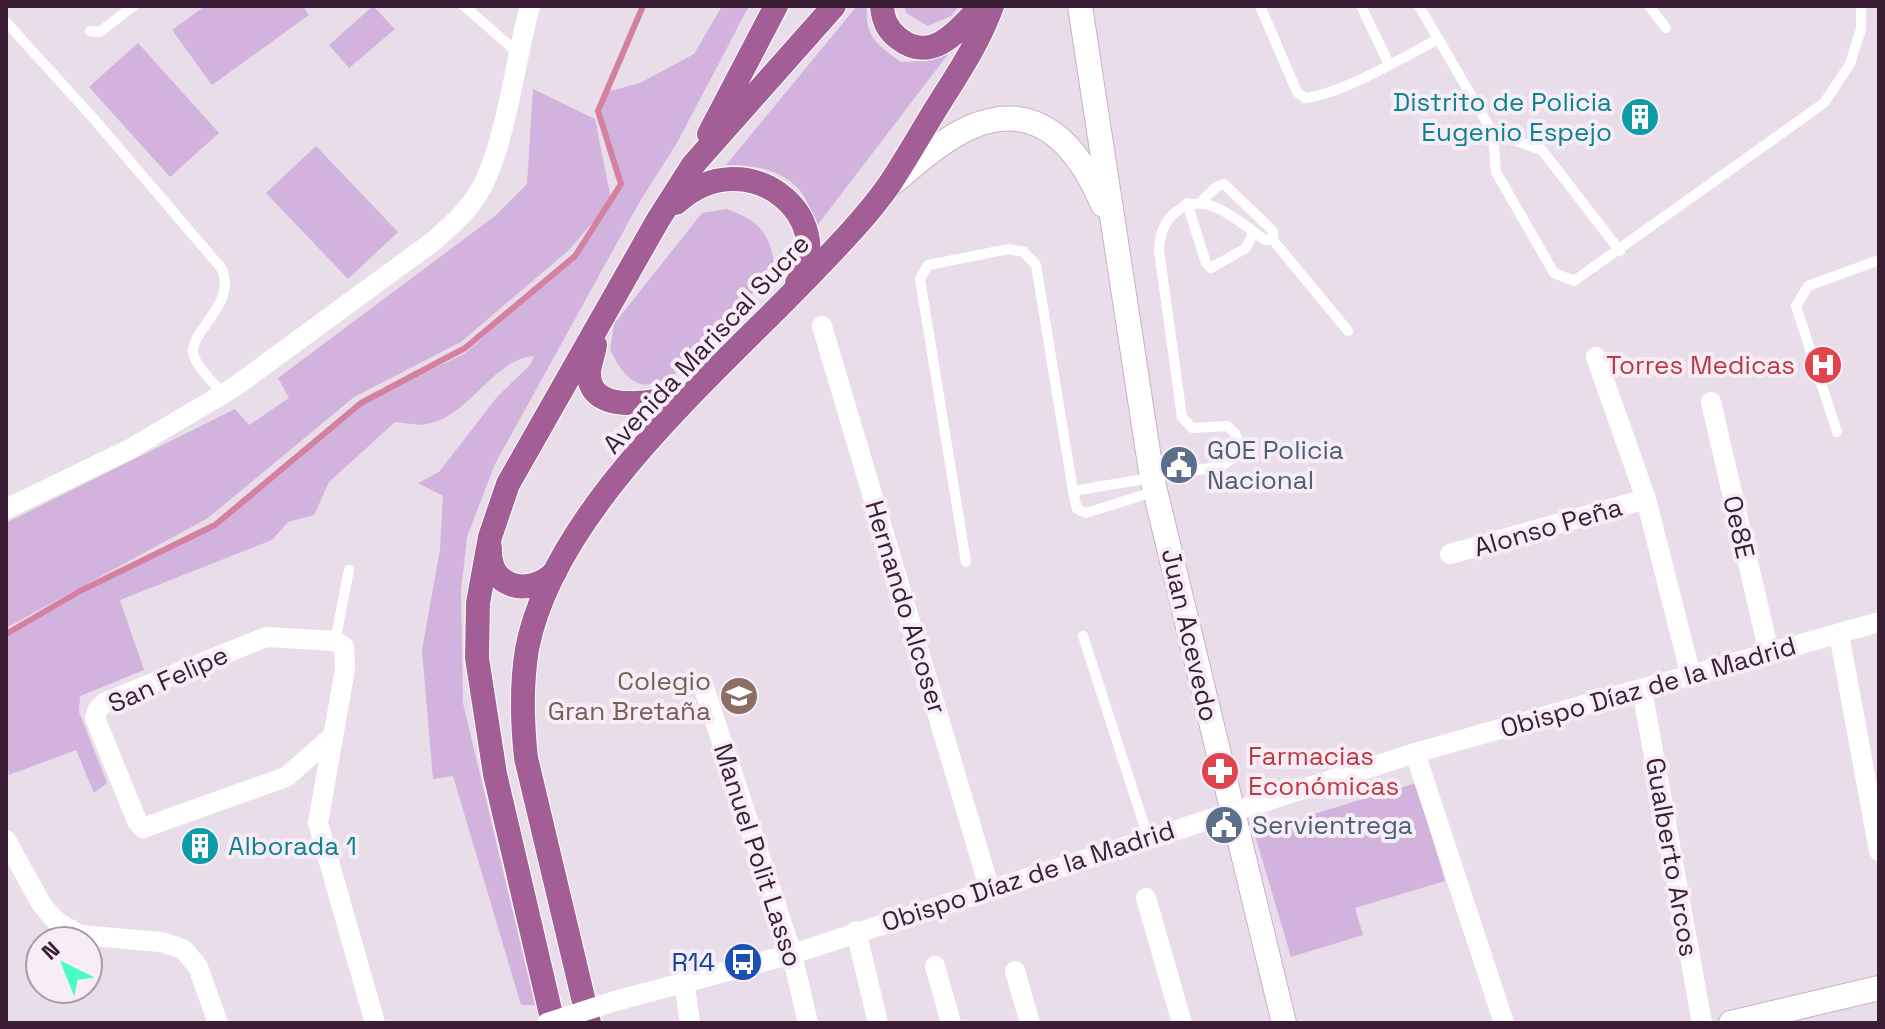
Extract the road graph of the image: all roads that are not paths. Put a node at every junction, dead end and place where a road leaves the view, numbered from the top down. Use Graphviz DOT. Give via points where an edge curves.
graph roads {
  1 [pos="133,6"];
  2 [pos="464,6"];
  3 [pos="530,6"];
  4 [pos="776,6"];
  5 [pos="834,6"];
  6 [pos="882,6"];
  7 [pos="981,6"];
  8 [pos="992,6"];
  9 [pos="1080,6"];
  10 [pos="1260,6"];
  11 [pos="1361,6"];
  12 [pos="1419,6"];
  13 [pos="1649,6"];
  14 [pos="1861,6"];
  15 [pos="6,22"];
  16 [pos="1666,28"];
  17 [pos="90,31"];
  18 [pos="1438,39"];
  19 [pos="517,52"];
  20 [pos="1389,64"];
  21 [pos="1493,133"];
  22 [pos="693,165"];
  23 [pos="888,186"];
  24 [pos="1202,201"];
  25 [pos="1187,203"];
  26 [pos="658,220"];
  27 [pos="1254,232"];
  28 [pos="1273,240"];
  29 [pos="1118,242"];
  30 [pos="1620,251"];
  31 [pos="1879,260"];
  32 [pos="784,301"];
  33 [pos="600,323"];
  34 [pos="822,326"];
  35 [pos="1348,331"];
  36 [pos="1596,357"];
  37 [pos="223,394"];
  38 [pos="690,395"];
  39 [pos="1711,402"];
  40 [pos="1837,432"];
  41 [pos="1154,485"];
  42 [pos="1073,491"];
  43 [pos="1646,499"];
  44 [pos="6,509"];
  45 [pos="490,537"];
  46 [pos="1450,554"];
  47 [pos="966,562"];
  48 [pos="349,570"];
  49 [pos="555,572"];
  50 [pos="1879,622"];
  51 [pos="1839,634"];
  52 [pos="1083,636"];
  53 [pos="335,641"];
  54 [pos="1769,653"];
  55 [pos="1691,676"];
  56 [pos="704,688"];
  57 [pos="1642,690"];
  58 [pos="333,736"];
  59 [pos="1415,753"];
  60 [pos="1230,811"];
  61 [pos="1148,837"];
  62 [pos="6,840"];
  63 [pos="1879,851"];
  64 [pos="989,887"];
  65 [pos="1146,898"];
  66 [pos="856,931"];
  67 [pos="792,954"];
  68 [pos="935,966"];
  69 [pos="1015,971"];
  70 [pos="684,981"];
  71 [pos="1879,988"];
  72 [pos="1767,1019"];
  73 [pos="218,1023"];
  74 [pos="375,1023"];
  75 [pos="550,1023"];
  76 [pos="589,1023"];
  77 [pos="690,1023"];
  78 [pos="808,1023"];
  79 [pos="878,1023"];
  80 [pos="951,1023"];
  81 [pos="1030,1023"];
  82 [pos="1182,1023"];
  83 [pos="1284,1023"];
  84 [pos="1504,1023"];
  85 [pos="1702,1023"];
  86 [pos="1731,1023"];
  1 -- 17 [label="lane" via="100,32"];
  2 -- 19 [label="lane"];
  3 -- 19 [label="street"];
  4 -- 22 [label="main road"];
  5 -- 22 [label="main road"];
  6 -- 7 [label="main road" via="889,29 922,48 952,37"];
  8 -- 23 [label="main road, Avenida Mariscal Sucre"];
  9 -- 29 [label="street, Juan Acevedo"];
  10 -- 20 [label="lane" via="1300,96 1318,96"];
  11 -- 20 [label="lane"];
  12 -- 18 [label="lane"];
  13 -- 16 [label="lane"];
  14 -- 30 [label="lane" via="1861,29 1850,64 1824,103"];
  15 -- 37 [label="lane" via="222,269 227,288 193,348 194,358"];
  18 -- 20 [label="lane"];
  18 -- 21 [label="lane"];
  19 -- 37 [label="street" via="494,156 464,214"];
  21 -- 30 [label="lane" via="1542,150"];
  21 -- 30 [label="lane" via="1496,172 1554,273 1574,281"];
  22 -- 26 [label="main road"];
  23 -- 29 [label="street, Juan Acevedo" via="970,128 995,120 1035,123 1066,142 1082,162"];
  23 -- 32 [label="main road, Avenida Mariscal Sucre"];
  24 -- 25 [label="lane"];
  24 -- 27 [label="lane"];
  24 -- 28 [label="lane" via="1224,184 1273,231"];
  25 -- 27 [label="lane" via="1211,268 1246,248"];
  25 -- 41 [label="lane" via="1169,218 1159,250 1182,417 1192,428 1227,426 1240,445 1231,462"];
  26 -- 32 [label="main road" via="691,189 713,179 760,182 781,194 806,233 808,258"];
  26 -- 33 [label="main road"];
  27 -- 28 [label="lane"];
  28 -- 35 [label="lane"];
  29 -- 41 [label="street, Juan Acevedo"];
  31 -- 40 [label="lane" via="1808,286 1796,306"];
  32 -- 38 [label="main road, Avenida Mariscal Sucre"];
  33 -- 38 [label="main road" via="589,377 596,392 632,404"];
  33 -- 45 [label="main road" via="508,484"];
  34 -- 64 [label="street, Hernando Alcoser"];
  36 -- 43 [label="street"];
  37 -- 44 [label="street" via="130,449"];
  38 -- 49 [label="main road, Avenida Mariscal Sucre" via="580,528"];
  39 -- 54 [label="street, Oe8E"];
  41 -- 42 [label="lane"];
  41 -- 42 [label="lane" via="1086,513 1077,509"];
  41 -- 60 [label="street, Juan Acevedo"];
  42 -- 47 [label="lane" via="1036,265 1024,252 1009,249 928,265 920,279"];
  43 -- 46 [label="street, Alonso Peña"];
  43 -- 55 [label="street"];
  45 -- 49 [label="main road" via="493,568 510,584 533,587"];
  45 -- 75 [label="main road" via="478,603 477,658 495,774"];
  48 -- 53 [label="lane"];
  49 -- 76 [label="main road, Avenida Mariscal Sucre" via="528,646 522,720 526,758"];
  50 -- 51 [label="street, Obispo Díaz de la Madrid"];
  51 -- 54 [label="street, Obispo Díaz de la Madrid"];
  51 -- 63 [label="street"];
  52 -- 61 [label="lane"];
  53 -- 58 [label="street" via="346,653"];
  53 -- 58 [label="street, San Felipe" via="266,637 106,702 95,718 143,828 286,777"];
  54 -- 55 [label="street, Obispo Díaz de la Madrid"];
  55 -- 57 [label="street, Obispo Díaz de la Madrid"];
  56 -- 67 [label="street, Manuel Polit Lasso"];
  57 -- 59 [label="street, Obispo Díaz de la Madrid"];
  57 -- 85 [label="street, Gualberto Arcos"];
  58 -- 74 [label="street" via="318,823"];
  59 -- 60 [label="street, Obispo Díaz de la Madrid"];
  59 -- 84 [label="street"];
  60 -- 61 [label="street, Obispo Díaz de la Madrid"];
  60 -- 83 [label="street, Juan Acevedo"];
  61 -- 64 [label="street, Obispo Díaz de la Madrid"];
  62 -- 73 [label="street" via="57,922 80,935 183,949 198,967"];
  64 -- 66 [label="street, Obispo Díaz de la Madrid"];
  65 -- 82 [label="street"];
  66 -- 67 [label="street, Obispo Díaz de la Madrid"];
  66 -- 79 [label="street"];
  67 -- 70 [label="street, Obispo Díaz de la Madrid"];
  67 -- 78 [label="street, Manuel Polit Lasso"];
  68 -- 80 [label="street"];
  69 -- 81 [label="street"];
  70 -- 75 [label="street, Obispo Díaz de la Madrid, bridge"];
  70 -- 77 [label="street"];
  71 -- 72 [label="street"];
  72 -- 86 [label="street"];
}
